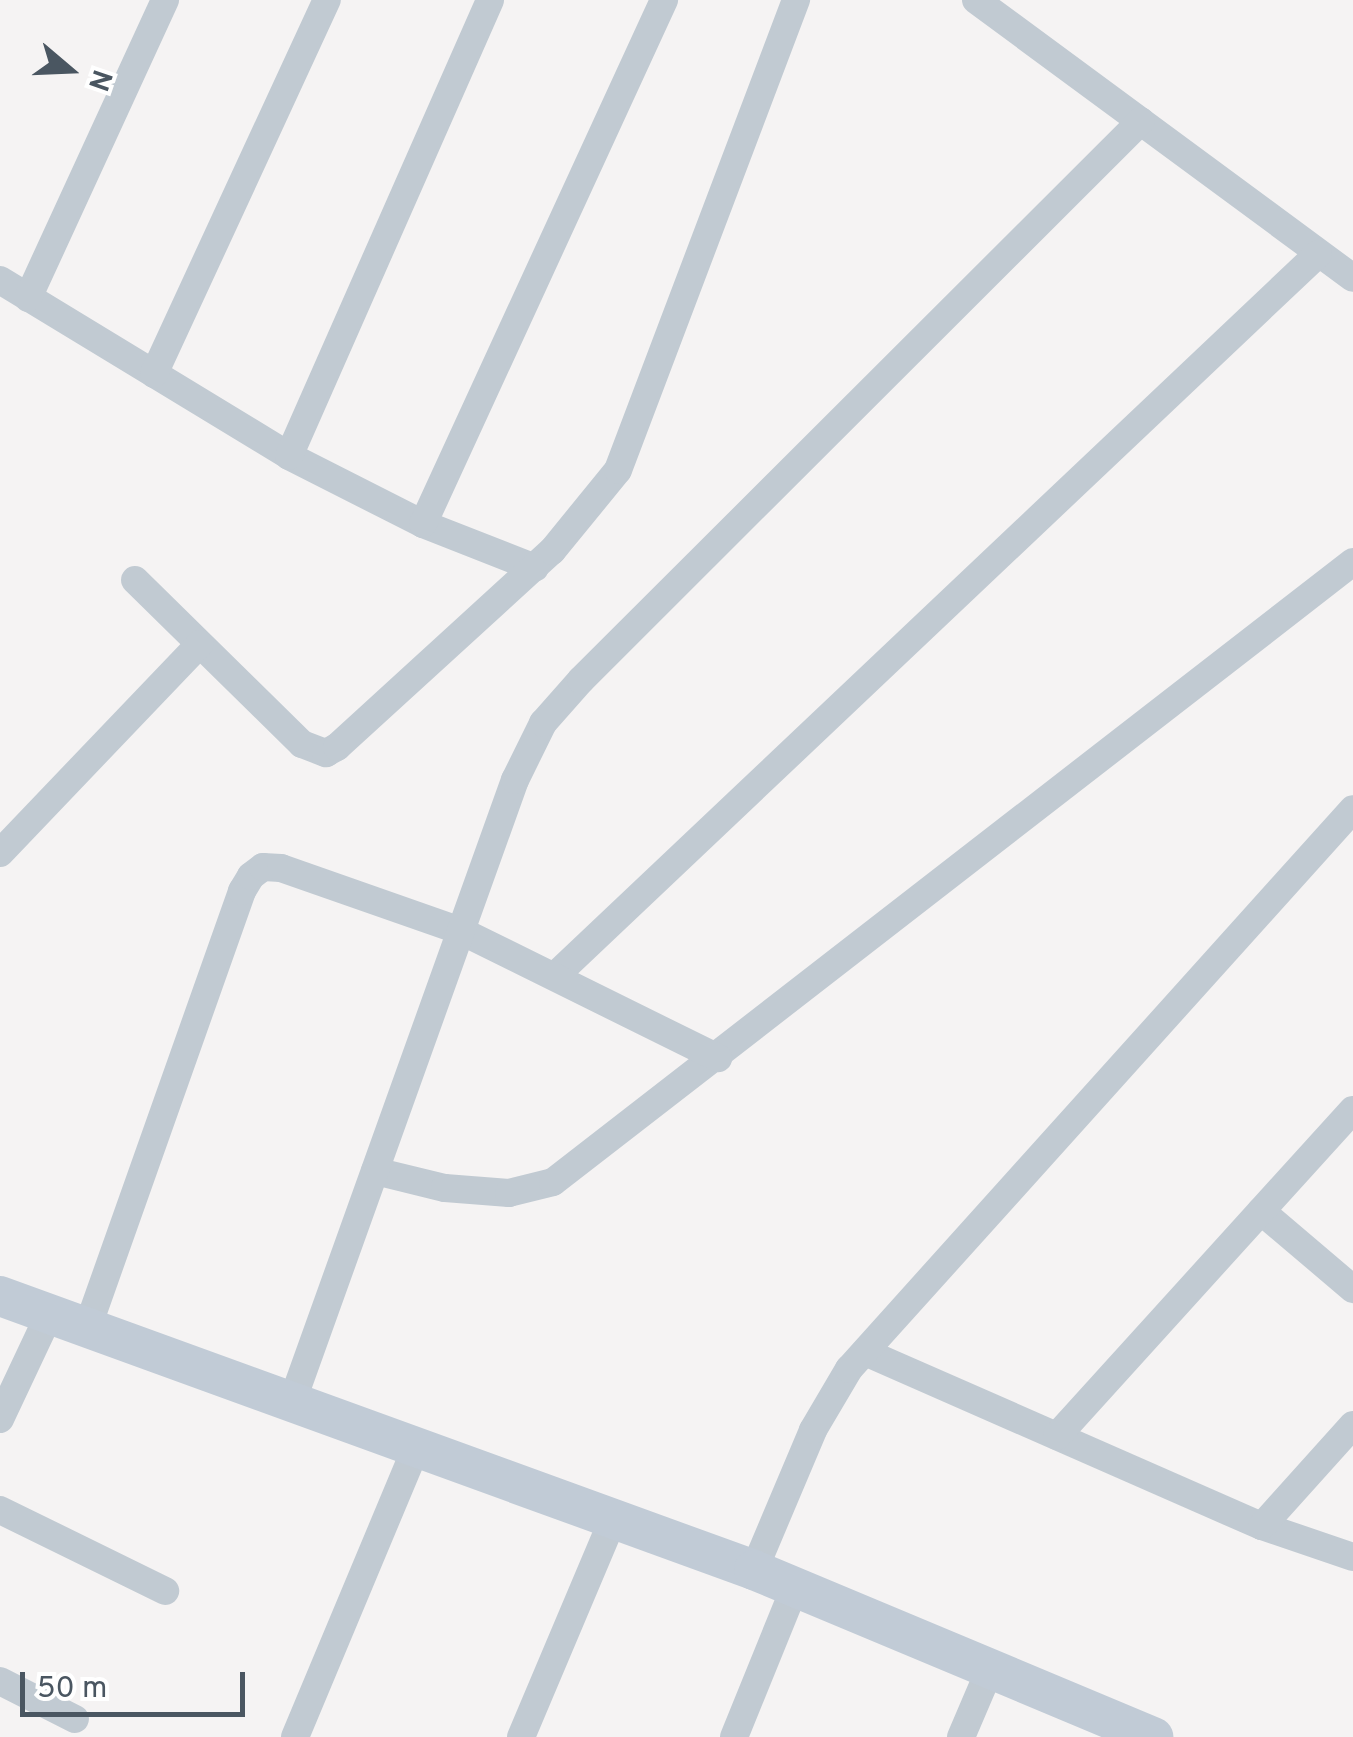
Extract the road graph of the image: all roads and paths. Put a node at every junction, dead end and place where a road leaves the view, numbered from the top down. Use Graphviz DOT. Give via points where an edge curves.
graph roads {
  1 [pos="165,0"];
  2 [pos="327,0"];
  3 [pos="490,0"];
  4 [pos="664,0"];
  5 [pos="796,0"];
  6 [pos="976,0"];
  7 [pos="1141,122"];
  8 [pos="1318,254"];
  9 [pos="1353,278"];
  10 [pos="0,280"];
  11 [pos="28,298"];
  12 [pos="154,374"];
  13 [pos="289,456"];
  14 [pos="423,524"];
  15 [pos="1353,562"];
  16 [pos="535,568"];
  17 [pos="135,580"];
  18 [pos="200,644"];
  19 [pos="1353,810"];
  20 [pos="0,853"];
  21 [pos="461,931"];
  22 [pos="556,975"];
  23 [pos="718,1058"];
  24 [pos="1353,1110"];
  25 [pos="375,1171"];
  26 [pos="1262,1210"];
  27 [pos="1353,1289"];
  28 [pos="0,1296"];
  29 [pos="49,1315"];
  30 [pos="87,1329"];
  31 [pos="864,1352"];
  32 [pos="292,1402"];
  33 [pos="0,1418"];
  34 [pos="1353,1425"];
  35 [pos="1058,1436"];
  36 [pos="417,1446"];
  37 [pos="0,1510"];
  38 [pos="613,1518"];
  39 [pos="1262,1526"];
  40 [pos="1353,1558"];
  41 [pos="754,1570"];
  42 [pos="794,1587"];
  43 [pos="165,1591"];
  44 [pos="990,1669"];
  45 [pos="0,1681"];
  46 [pos="75,1719"];
  47 [pos="297,1736"];
  48 [pos="521,1737"];
  49 [pos="734,1737"];
  50 [pos="961,1737"];
  51 [pos="1154,1737"];
  1 -- 11 [label="street"];
  2 -- 12 [label="street"];
  3 -- 13 [label="street"];
  4 -- 14 [label="street"];
  5 -- 16 [label="street" via="618,470"];
  6 -- 7 [label="street"];
  7 -- 8 [label="street"];
  7 -- 21 [label="street" via="543,723 515,780"];
  8 -- 9 [label="street"];
  8 -- 22 [label="street"];
  10 -- 11 [label="street"];
  11 -- 12 [label="street"];
  12 -- 13 [label="street"];
  13 -- 14 [label="street"];
  14 -- 16 [label="street"];
  15 -- 23 [label="street"];
  16 -- 18 [label="street" via="326,753 302,744"];
  17 -- 18 [label="street"];
  18 -- 20 [label="street"];
  19 -- 31 [label="street"];
  21 -- 22 [label="street"];
  21 -- 25 [label="street"];
  21 -- 30 [label="street" via="281,868 263,867 251,876"];
  22 -- 23 [label="street"];
  23 -- 25 [label="street" via="574,1169 530,1192 445,1188"];
  24 -- 26 [label="street"];
  25 -- 32 [label="street"];
  26 -- 27 [label="street"];
  26 -- 35 [label="street"];
  28 -- 29 [label="street"];
  29 -- 30 [label="street"];
  29 -- 33 [label="street"];
  30 -- 32 [label="street"];
  31 -- 35 [label="street"];
  31 -- 41 [label="street" via="813,1430"];
  32 -- 36 [label="street"];
  34 -- 39 [label="street"];
  35 -- 39 [label="street"];
  36 -- 38 [label="street"];
  36 -- 47 [label="street"];
  37 -- 43 [label="street"];
  38 -- 41 [label="street"];
  38 -- 48 [label="street"];
  39 -- 40 [label="street"];
  41 -- 42 [label="street"];
  42 -- 44 [label="street"];
  42 -- 49 [label="street"];
  44 -- 50 [label="street"];
  44 -- 51 [label="street"];
  45 -- 46 [label="street"];
}
